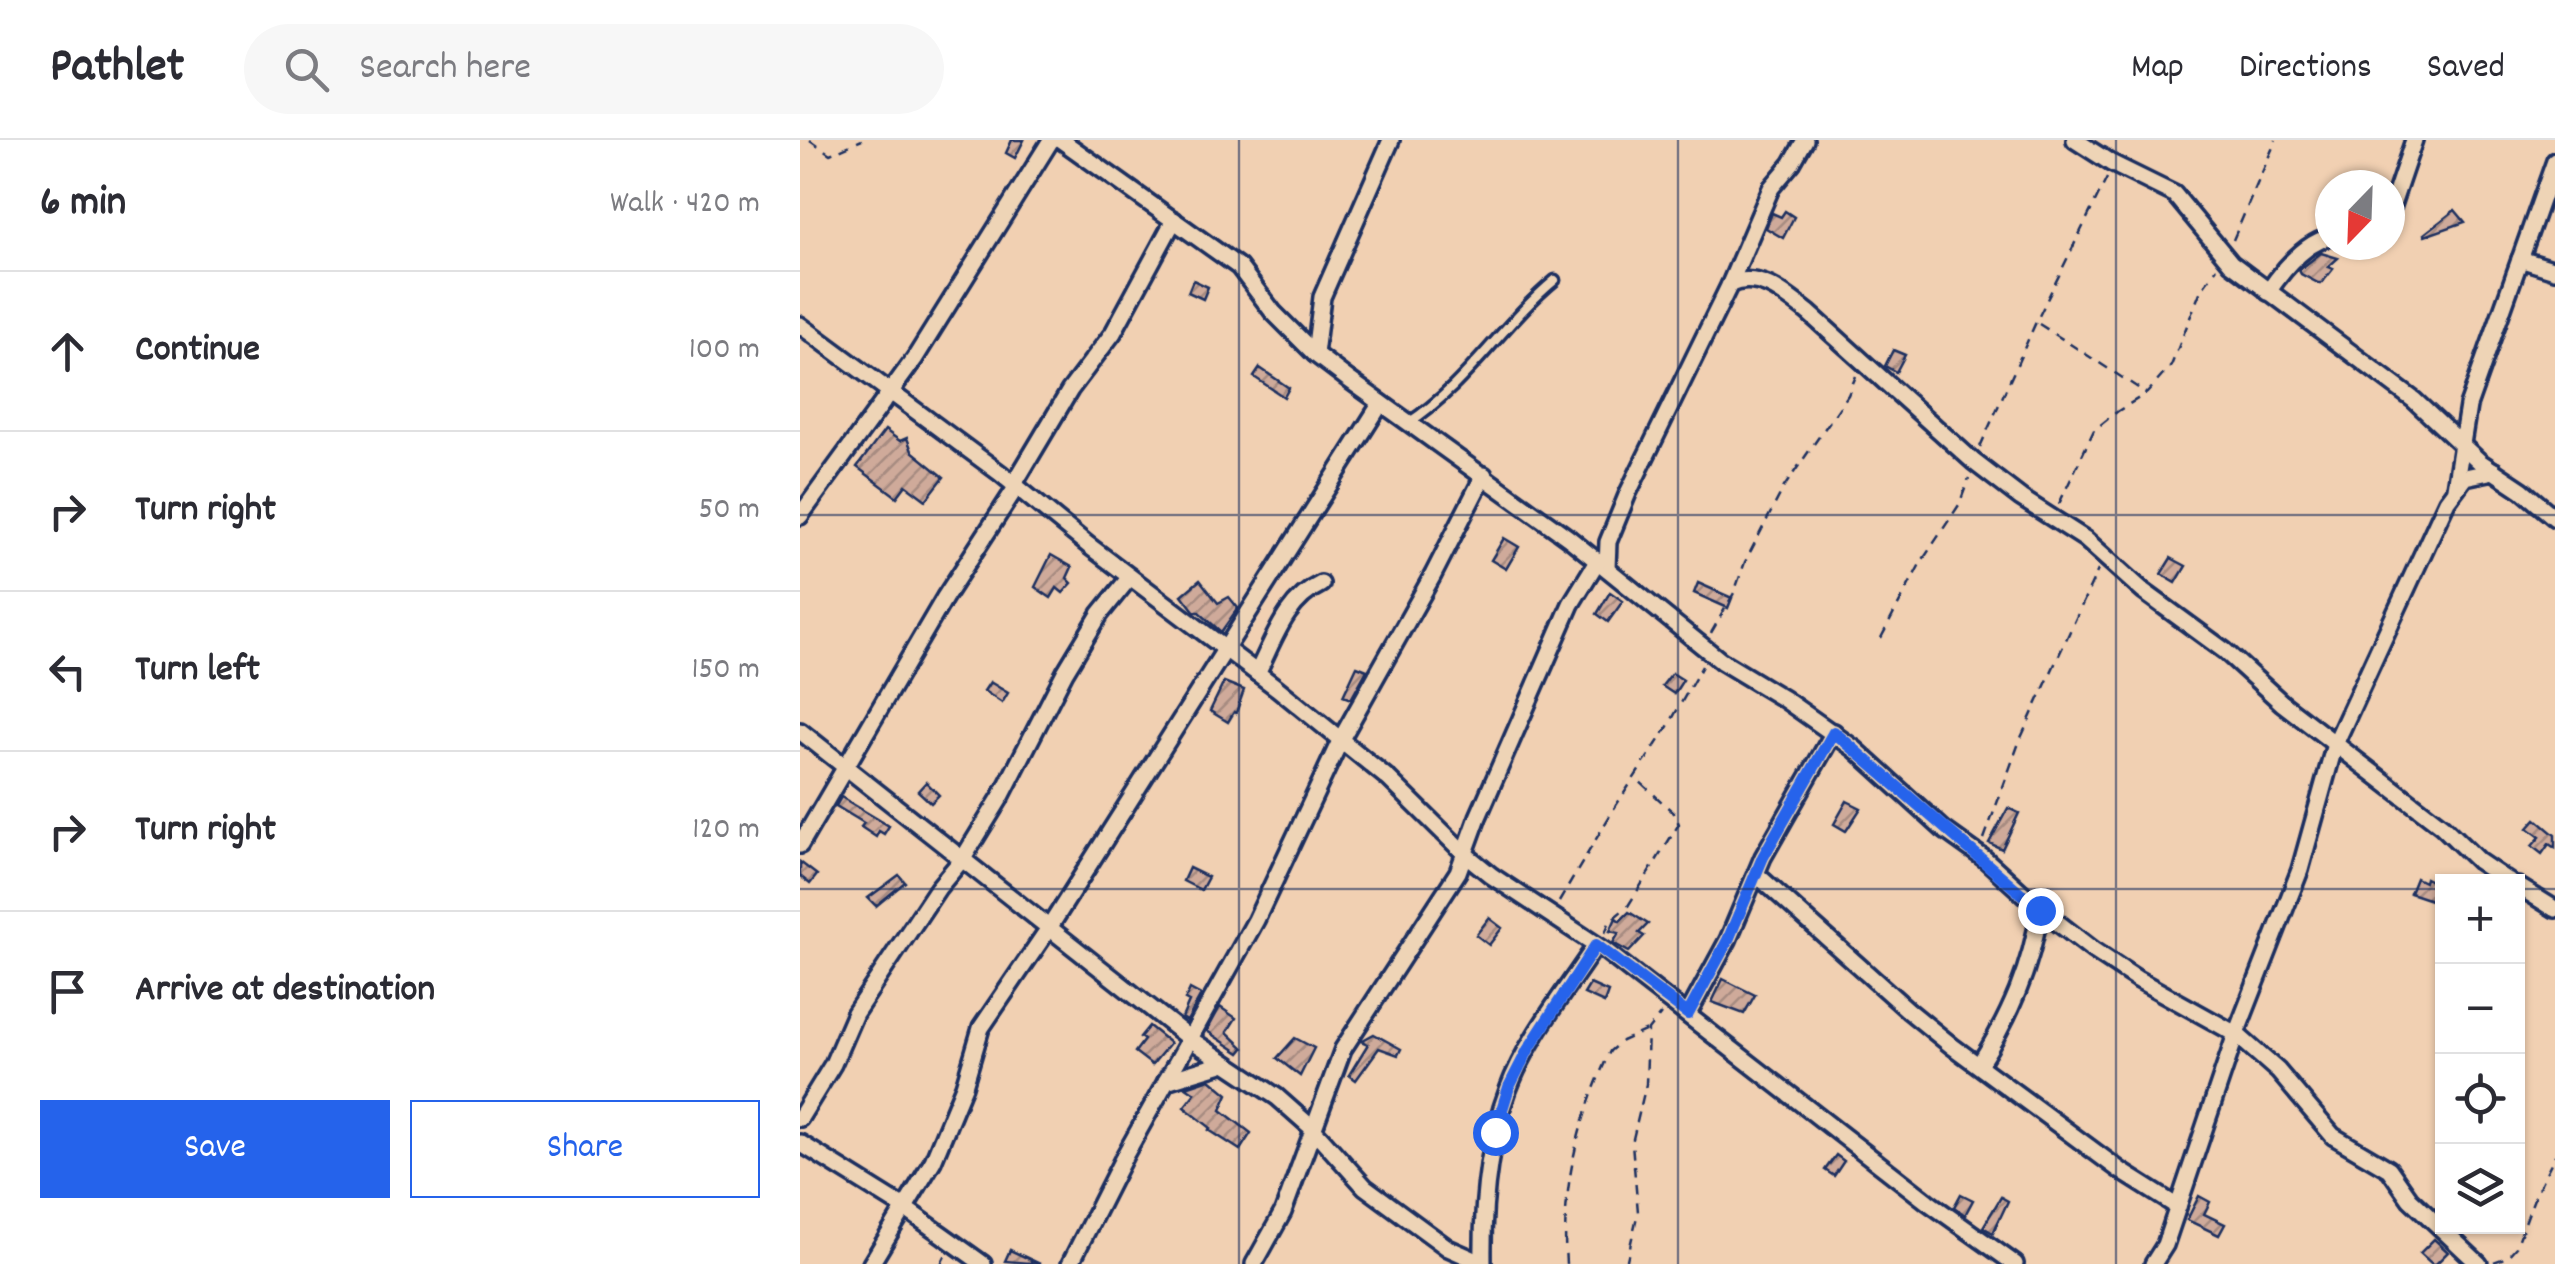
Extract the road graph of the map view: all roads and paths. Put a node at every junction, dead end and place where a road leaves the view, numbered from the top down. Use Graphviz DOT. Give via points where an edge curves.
graph roads {
  1 [pos="810,140"];
  2 [pos="862,140"];
  3 [pos="1051,140"];
  4 [pos="1060,140"];
  5 [pos="1391,140"];
  6 [pos="1804,140"];
  7 [pos="2075,140"];
  8 [pos="2276,140"];
  9 [pos="2414,140"];
  10 [pos="2555,161"];
  11 [pos="2111,164"];
  12 [pos="2404,170"];
  13 [pos="1174,220"];
  14 [pos="2315,242"];
  15 [pos="2226,257"];
  16 [pos="2520,258"];
  17 [pos="2555,270"];
  18 [pos="1555,280"];
  19 [pos="1730,284"];
  20 [pos="2268,292"];
  21 [pos="2036,322"];
  22 [pos="800,325"];
  23 [pos="1315,354"];
  24 [pos="1863,360"];
  25 [pos="889,391"];
  26 [pos="2147,394"];
  27 [pos="1381,403"];
  28 [pos="1408,423"];
  29 [pos="2462,446"];
  30 [pos="1974,462"];
  31 [pos="2494,470"];
  32 [pos="1484,476"];
  33 [pos="1015,485"];
  34 [pos="2455,488"];
  35 [pos="800,516"];
  36 [pos="2053,517"];
  37 [pos="2555,518"];
  38 [pos="1613,530"];
  39 [pos="1580,547"];
  40 [pos="2104,557"];
  41 [pos="1602,564"];
  42 [pos="1130,577"];
  43 [pos="1321,584"];
  44 [pos="1881,638"];
  45 [pos="1225,649"];
  46 [pos="1706,650"];
  47 [pos="1257,673"];
  48 [pos="800,731"];
  49 [pos="1834,732"];
  50 [pos="1341,740"];
  51 [pos="2335,744"];
  52 [pos="846,768"];
  53 [pos="1636,778"];
  54 [pos="800,845"];
  55 [pos="1465,854"];
  56 [pos="1978,854"];
  57 [pos="964,857"];
  58 [pos="1756,874"];
  59 [pos="2497,874"];
  60 [pos="2525,891"];
  61 [pos="2040,910"];
  62 [pos="2555,910"];
  63 [pos="1550,916"];
  64 [pos="1049,928"];
  65 [pos="1600,948"];
  66 [pos="1674,1004"];
  67 [pos="1688,1014"];
  68 [pos="1648,1030"];
  69 [pos="2236,1034"];
  70 [pos="1190,1039"];
  71 [pos="1225,1062"];
  72 [pos="1979,1065"];
  73 [pos="1166,1081"];
  74 [pos="800,1118"];
  75 [pos="1312,1128"];
  76 [pos="800,1143"];
  77 [pos="2555,1155"];
  78 [pos="2178,1207"];
  79 [pos="906,1209"];
  80 [pos="2477,1262"];
  81 [pos="871,1264"];
  82 [pos="983,1264"];
  83 [pos="1070,1264"];
  84 [pos="1254,1264"];
  85 [pos="1482,1264"];
  86 [pos="1566,1264"];
  87 [pos="1626,1264"];
  88 [pos="2015,1264"];
  89 [pos="2153,1264"];
  1 -- 2 [label="path" via="830,154"];
  3 -- 25 [label="street"];
  4 -- 13 [label="street"];
  5 -- 23 [label="street" via="1322,298"];
  6 -- 19 [label="street" via="1772,188"];
  7 -- 11 [label="street"];
  8 -- 15 [label="path"];
  9 -- 12 [label="street"];
  10 -- 16 [label="street"];
  11 -- 15 [label="street" via="2174,194"];
  11 -- 21 [label="path"];
  13 -- 23 [label="street" via="1239,267"];
  13 -- 33 [label="street" via="1113,333 1070,390"];
  14 -- 20 [label="street"];
  15 -- 20 [label="street"];
  15 -- 26 [label="path" via="2201,290 2171,366"];
  16 -- 17 [label="street"];
  16 -- 29 [label="street" via="2468,406"];
  18 -- 28 [label="lane" via="1513,317 1444,398"];
  19 -- 24 [label="street" via="1746,279 1770,286"];
  19 -- 38 [label="street"];
  20 -- 29 [label="street" via="2414,400"];
  21 -- 26 [label="path"];
  21 -- 30 [label="path"];
  22 -- 25 [label="street"];
  23 -- 27 [label="street"];
  24 -- 30 [label="street"];
  24 -- 46 [label="path" via="1848,395 1784,488"];
  25 -- 33 [label="street"];
  25 -- 35 [label="street"];
  26 -- 36 [label="path" via="2094,430"];
  27 -- 28 [label="street"];
  27 -- 45 [label="street"];
  28 -- 32 [label="street"];
  29 -- 31 [label="street"];
  29 -- 34 [label="street"];
  30 -- 36 [label="street"];
  30 -- 44 [label="path" via="1960,505"];
  31 -- 34 [label="street" via="2465,477"];
  31 -- 37 [label="street"];
  32 -- 39 [label="street"];
  32 -- 50 [label="street"];
  33 -- 42 [label="street"];
  33 -- 52 [label="street"];
  34 -- 51 [label="street"];
  36 -- 40 [label="street"];
  38 -- 39 [label="street"];
  38 -- 41 [label="street"];
  39 -- 41 [label="street"];
  40 -- 51 [label="street"];
  40 -- 56 [label="path" via="2020,740"];
  41 -- 46 [label="street"];
  41 -- 55 [label="street" via="1571,604"];
  42 -- 45 [label="street"];
  42 -- 57 [label="street" via="1064,672"];
  43 -- 47 [label="street" via="1306,590 1280,624"];
  45 -- 47 [label="street"];
  45 -- 64 [label="street"];
  46 -- 49 [label="street"];
  46 -- 53 [label="path"];
  47 -- 50 [label="street"];
  48 -- 52 [label="street"];
  49 -- 56 [label="street"];
  49 -- 58 [label="street"];
  50 -- 55 [label="street"];
  50 -- 70 [label="street" via="1256,920"];
  51 -- 59 [label="street"];
  51 -- 69 [label="street" via="2300,870"];
  52 -- 54 [label="street"];
  52 -- 57 [label="street"];
  53 -- 63 [label="path"];
  53 -- 65 [label="path" via="1679,824 1628,906 1610,921"];
  55 -- 63 [label="street"];
  55 -- 75 [label="street" via="1343,1050"];
  56 -- 61 [label="street"];
  57 -- 64 [label="street"];
  57 -- 74 [label="street" via="855,1013"];
  58 -- 67 [label="street"];
  58 -- 72 [label="street" via="1908,1012"];
  60 -- 62 [label="street"];
  61 -- 69 [label="street" via="2137,979"];
  61 -- 72 [label="street" via="2018,995"];
  63 -- 65 [label="street"];
  64 -- 70 [label="street"];
  64 -- 79 [label="street" via="981,1028 933,1161"];
  65 -- 66 [label="street"];
  65 -- 85 [label="street" via="1509,1087 1486,1176"];
  66 -- 67 [label="street"];
  66 -- 68 [label="path"];
  67 -- 88 [label="street"];
  68 -- 86 [label="path" via="1610,1050 1586,1110 1564,1200"];
  68 -- 87 [label="path" via="1646,1084 1632,1143 1638,1212"];
  69 -- 78 [label="street"];
  69 -- 80 [label="street" via="2278,1070 2333,1136 2389,1170"];
  70 -- 71 [label="street"];
  70 -- 73 [label="street"];
  71 -- 73 [label="street"];
  71 -- 75 [label="street"];
  72 -- 78 [label="street"];
  73 -- 83 [label="street"];
  75 -- 84 [label="street" via="1282,1212"];
  75 -- 85 [label="street" via="1365,1187 1448,1248"];
  76 -- 79 [label="street"];
  77 -- 80 [label="path" via="2516,1247 2500,1261"];
  78 -- 89 [label="street"];
  79 -- 81 [label="street"];
  79 -- 82 [label="street"];
}
